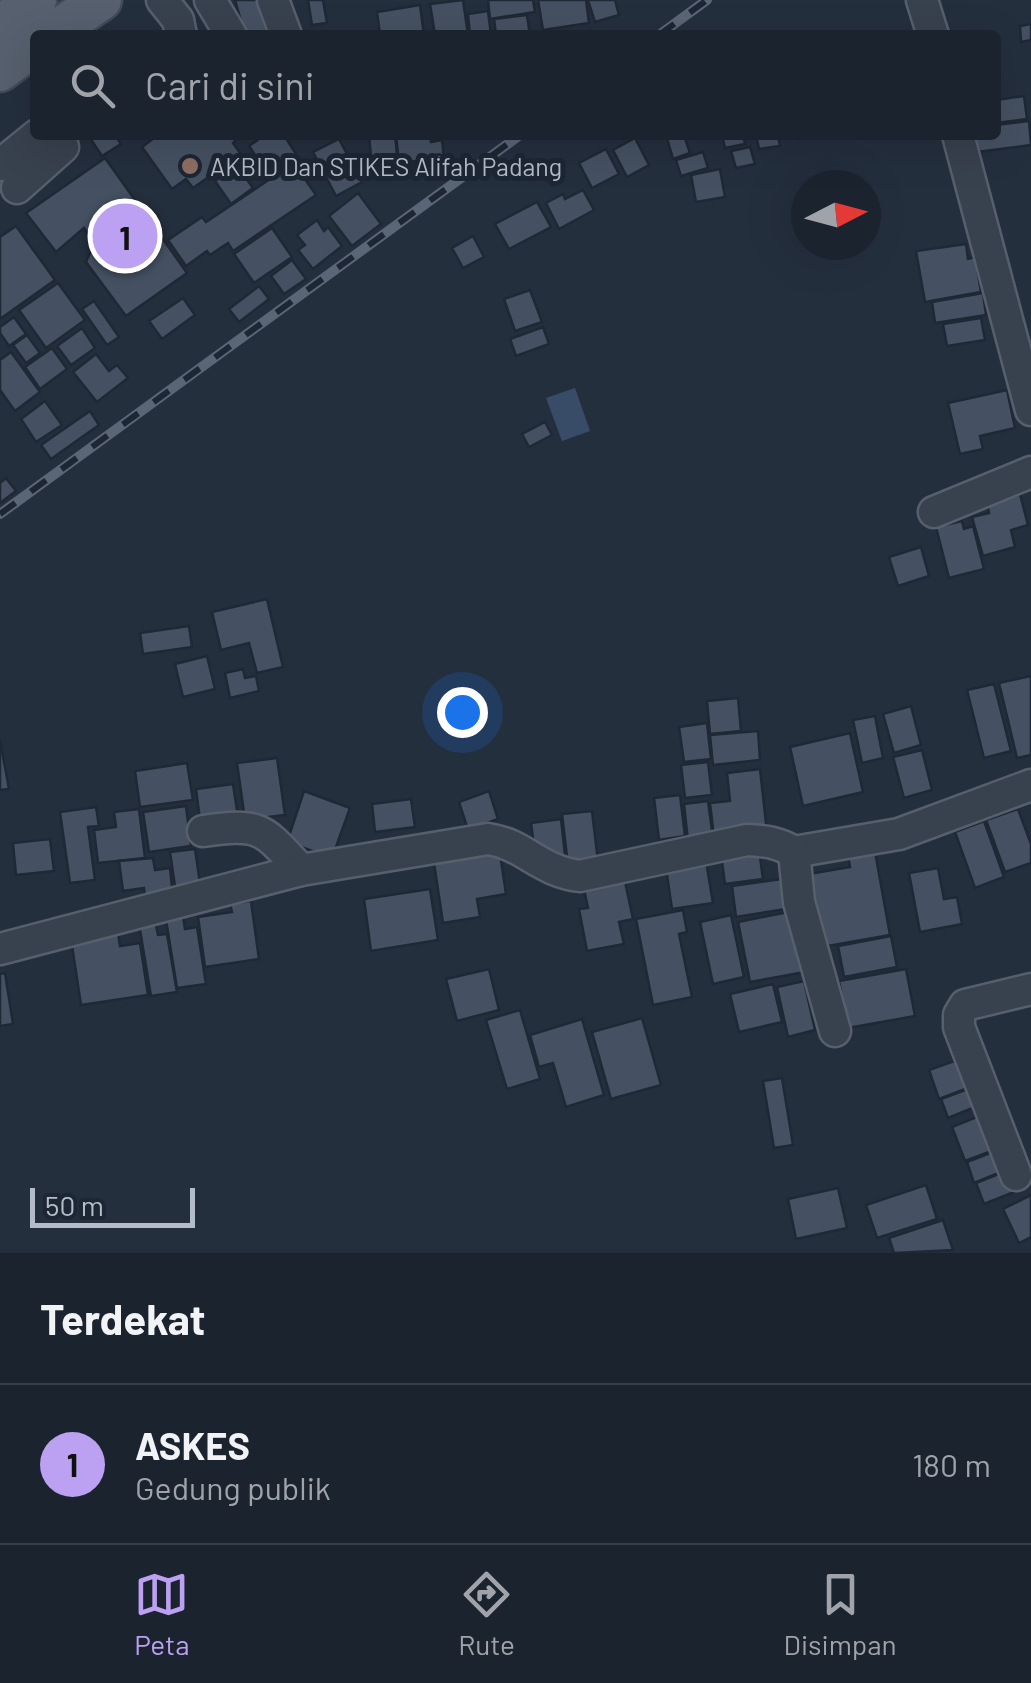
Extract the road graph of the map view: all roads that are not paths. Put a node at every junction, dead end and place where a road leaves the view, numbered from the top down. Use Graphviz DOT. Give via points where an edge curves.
graph roads {
  1 [pos="36,0"];
  2 [pos="102,0"];
  3 [pos="162,0"];
  4 [pos="210,0"];
  5 [pos="273,0"];
  6 [pos="922,0"];
  7 [pos="0,26"];
  8 [pos="57,30"];
  9 [pos="181,30"];
  10 [pos="228,30"];
  11 [pos="284,30"];
  12 [pos="931,30"];
  13 [pos="30,49"];
  14 [pos="0,70"];
  15 [pos="34,140"];
  16 [pos="61,140"];
  17 [pos="959,140"];
  18 [pos="9,176"];
  19 [pos="1031,410"];
  20 [pos="1031,472"];
  21 [pos="934,512"];
  22 [pos="1031,785"];
  23 [pos="203,831"];
  24 [pos="794,852"];
  25 [pos="301,870"];
  26 [pos="0,948"];
  27 [pos="1031,989"];
  28 [pos="835,1031"];
  29 [pos="1016,1175"];
  1 -- 7 [label="main road"];
  2 -- 8 [label="main road"];
  3 -- 9 [label="street"];
  4 -- 10 [label="street"];
  5 -- 11 [label="street"];
  6 -- 12 [label="street"];
  13 -- 14 [label="main road"];
  15 -- 18 [label="street"];
  16 -- 18 [label="street" via="63,147"];
  17 -- 19 [label="street"];
  20 -- 21 [label="street"];
  22 -- 24 [label="street" via="899,834"];
  23 -- 25 [label="street" via="237,826 267,832"];
  24 -- 25 [label="street" via="780,843 747,840 580,876 561,874 505,841 488,839"];
  24 -- 28 [label="street" via="800,902"];
  25 -- 26 [label="street"];
  27 -- 29 [label="street" via="965,1005 959,1015"];
}
